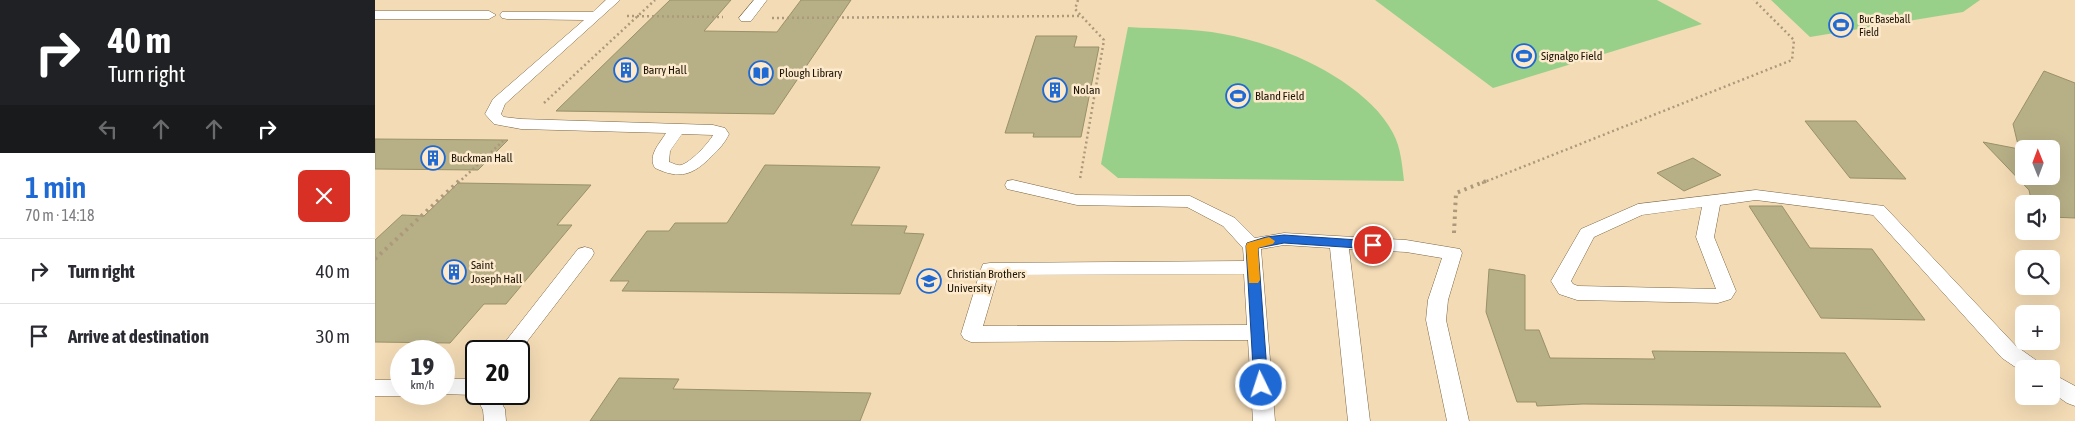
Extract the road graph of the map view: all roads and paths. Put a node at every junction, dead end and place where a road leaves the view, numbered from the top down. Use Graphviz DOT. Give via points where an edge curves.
graph roads {
  1 [pos="614,0"];
  2 [pos="761,0"];
  3 [pos="1078,0"];
  4 [pos="1754,0"];
  5 [pos="375,15"];
  6 [pos="489,15"];
  7 [pos="507,15"];
  8 [pos="596,16"];
  9 [pos="1081,16"];
  10 [pos="746,18"];
  11 [pos="677,129"];
  12 [pos="1013,184"];
  13 [pos="1077,200"];
  14 [pos="1711,202"];
  15 [pos="1339,244"];
  16 [pos="1252,246"];
  17 [pos="585,253"];
  18 [pos="1453,253"];
  19 [pos="1253,267"];
  20 [pos="1258,332"];
  21 [pos="517,340"];
  22 [pos="2020,360"];
  23 [pos="2060,387"];
  24 [pos="375,388"];
  25 [pos="390,388"];
  26 [pos="2075,397"];
  27 [pos="492,405"];
  28 [pos="495,421"];
  29 [pos="1264,421"];
  30 [pos="1359,421"];
  31 [pos="1458,421"];
  1 -- 8 [label="lane"];
  2 -- 10 [label="lane"];
  3 -- 9 [label="path" via="1075,9"];
  4 -- 18 [label="path" via="1794,40 1792,60 1455,193"];
  5 -- 6 [label="lane"];
  7 -- 8 [label="lane"];
  8 -- 10 [label="path"];
  8 -- 11 [label="lane" via="498,102 493,114 499,121 521,124"];
  9 -- 10 [label="path"];
  9 -- 13 [label="path" via="1104,40"];
  12 -- 13 [label="lane"];
  13 -- 16 [label="lane" via="1190,202 1229,222"];
  14 -- 14 [label="lane" via="1705,237 1726,291 1724,294 1577,293 1566,288 1561,281 1587,233 1638,210"];
  14 -- 22 [label="lane" via="1757,195 1879,210 2009,352"];
  15 -- 16 [label="lane" via="1284,239"];
  15 -- 18 [label="lane" via="1406,246"];
  15 -- 30 [label="lane"];
  16 -- 19 [label="lane"];
  17 -- 21 [label="lane"];
  18 -- 31 [label="lane" via="1438,300 1436,320"];
  19 -- 20 [label="lane"];
  19 -- 20 [label="lane" via="990,269 971,334"];
  20 -- 29 [label="lane"];
  23 -- 26 [label="lane"];
  24 -- 25 [label="lane"];
  27 -- 28 [label="lane"];
}
